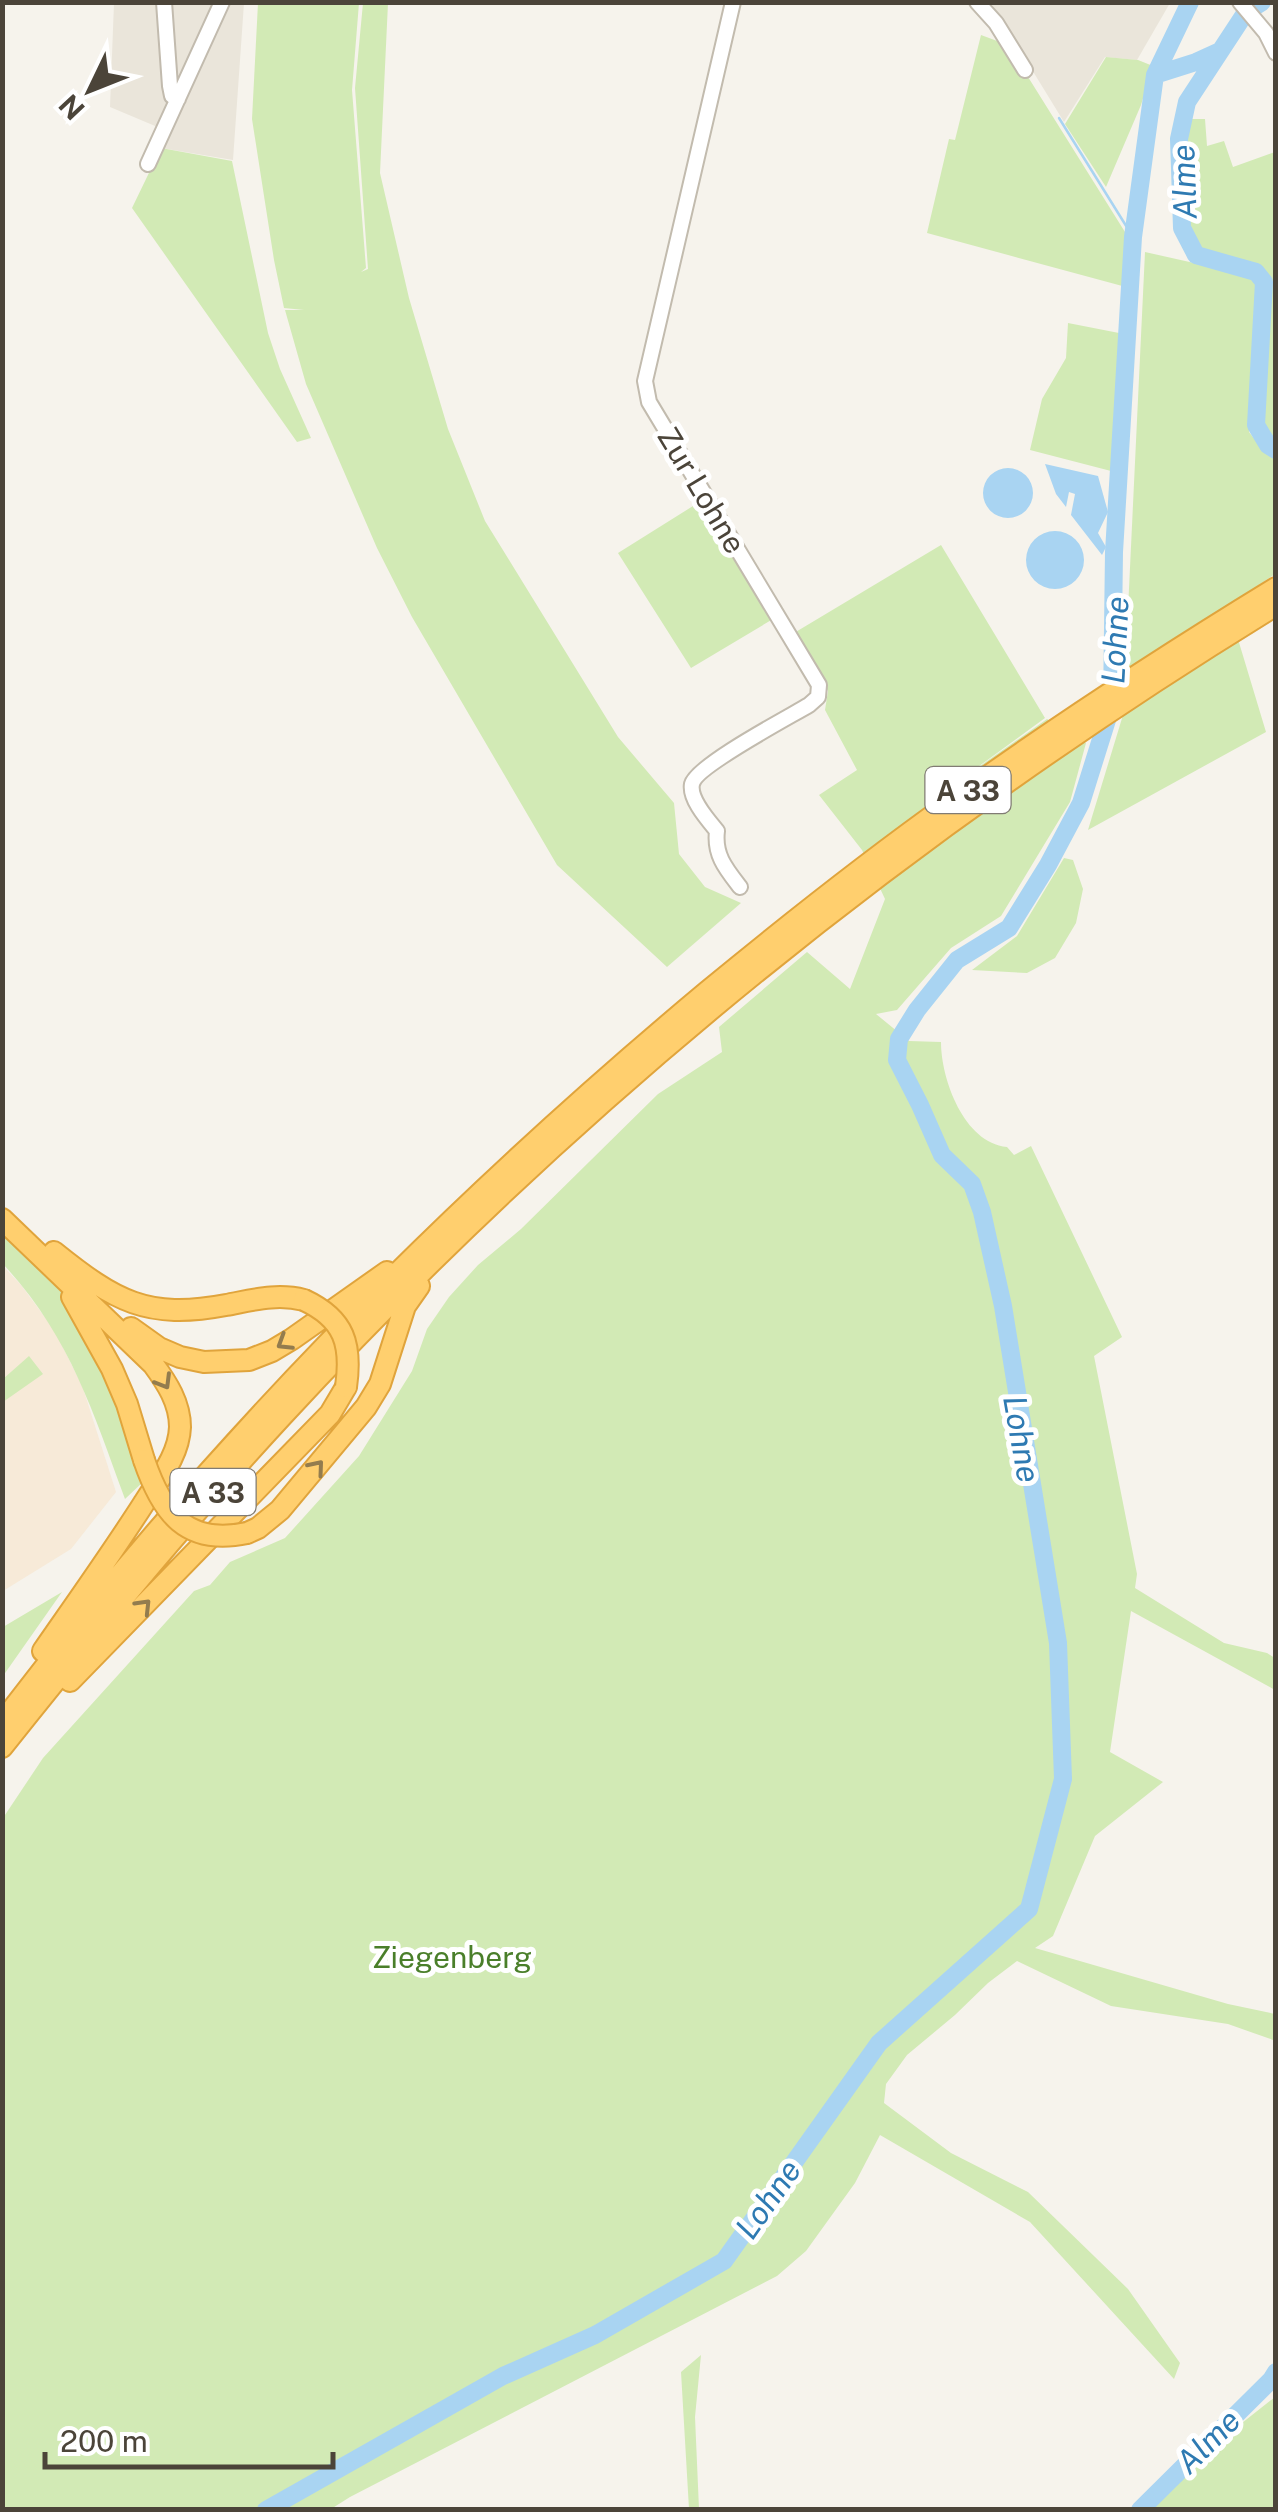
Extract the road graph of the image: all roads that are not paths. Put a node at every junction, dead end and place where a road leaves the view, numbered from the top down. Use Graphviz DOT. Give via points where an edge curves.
graph roads {
  1 [pos="164,2"];
  2 [pos="222,2"];
  3 [pos="733,2"];
  4 [pos="1240,2"];
  5 [pos="982,4"];
  6 [pos="1276,53"];
  7 [pos="1025,70"];
  8 [pos="178,100"];
  9 [pos="148,164"];
  10 [pos="1276,588"];
  11 [pos="1276,605"];
  12 [pos="740,886"];
  13 [pos="683,1022"];
  14 [pos="2,1205"];
  15 [pos="2,1219"];
  16 [pos="432,1251"];
  17 [pos="47,1254"];
  18 [pos="6,1717"];
  19 [pos="2,1749"];
  1 -- 8 [label="street" via="170,86"];
  2 -- 8 [label="street"];
  3 -- 12 [label="street, Zur Lohne" via="645,381 649,402 818,685 809,705 729,752 690,787 717,831 720,859"];
  4 -- 6 [label="street"];
  5 -- 7 [label="street"];
  8 -- 9 [label="street"];
  10 -- 13 [label="highway, A 33" via="949,804 816,905"];
  11 -- 13 [label="highway, A 33" via="956,816"];
  13 -- 16 [label="highway, A 33"];
  14 -- 17 [label="highway"];
  15 -- 17 [label="highway"];
  16 -- 17 [label="highway, one-way" via="272,1351 226,1362 159,1348"];
  17 -- 16 [label="highway, one-way, bridge" via="112,1368 163,1504 189,1529 217,1537 247,1533 271,1519 366,1407"];
  16 -- 18 [label="highway, A 33" via="348,1323 185,1500"];
  16 -- 19 [label="highway, A 33" via="195,1512"];
  17 -- 18 [label="highway, one-way" via="153,1364 176,1403 180,1430 167,1466 24,1678"];
  19 -- 17 [label="highway, one-way, bridge" via="16,1742 330,1414 346,1387 350,1362 338,1326 304,1300 272,1296 193,1312 147,1308"];
}
